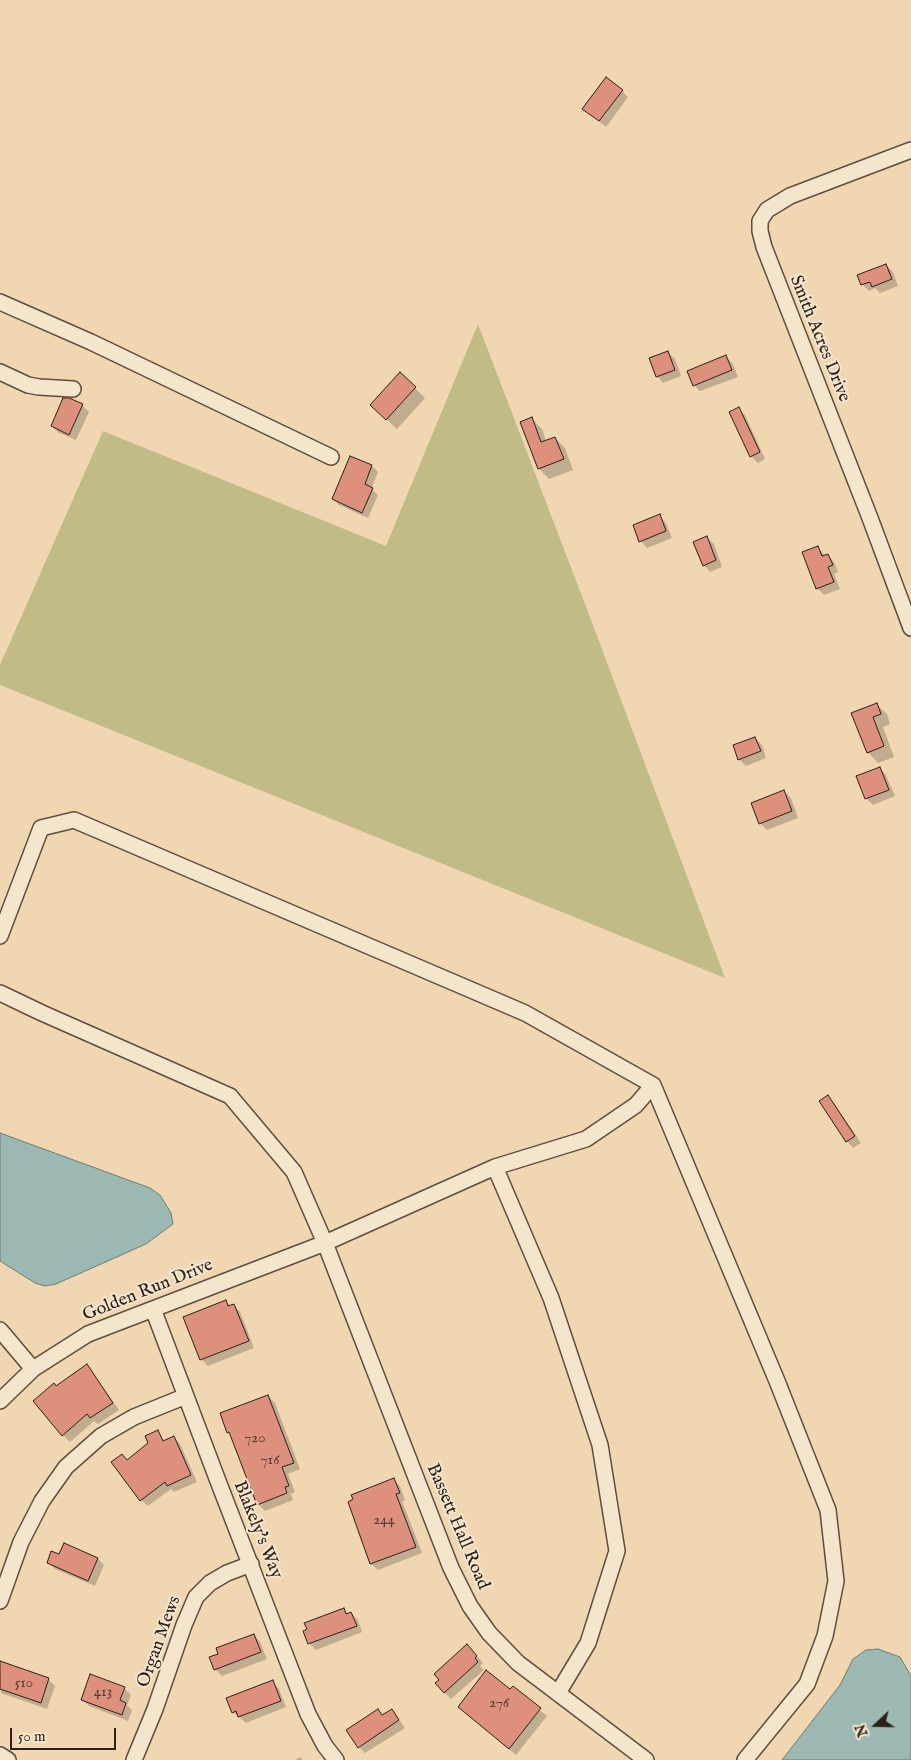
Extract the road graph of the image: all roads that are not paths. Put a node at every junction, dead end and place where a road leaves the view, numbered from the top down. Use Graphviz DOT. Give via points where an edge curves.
graph roads {
  1 [pos="911,150"];
  2 [pos="0,302"];
  3 [pos="0,372"];
  4 [pos="73,389"];
  5 [pos="331,457"];
  6 [pos="911,628"];
  7 [pos="0,936"];
  8 [pos="0,992"];
  9 [pos="652,1085"];
  10 [pos="495,1167"];
  11 [pos="325,1242"];
  12 [pos="153,1309"];
  13 [pos="0,1330"];
  14 [pos="33,1369"];
  15 [pos="186,1396"];
  16 [pos="0,1401"];
  17 [pos="251,1564"];
  18 [pos="0,1601"];
  19 [pos="558,1693"];
  20 [pos="0,1755"];
  21 [pos="8,1760"];
  22 [pos="134,1760"];
  23 [pos="336,1760"];
  24 [pos="646,1760"];
  25 [pos="745,1760"];
  1 -- 6 [label="street, Smith Acres Drive" via="790,196 767,210 760,221 760,231 780,293"];
  2 -- 5 [label="street"];
  3 -- 4 [label="street" via="39,387"];
  7 -- 9 [label="street" via="42,828 74,820 525,1013"];
  8 -- 11 [label="street, Bassett Hall Road" via="230,1096 294,1172"];
  9 -- 10 [label="street, Golden Run Drive" via="636,1105 586,1139"];
  9 -- 25 [label="street" via="828,1510 836,1581 824,1636 807,1684"];
  10 -- 11 [label="street, Golden Run Drive"];
  10 -- 19 [label="street" via="551,1298 600,1445 617,1551 588,1643"];
  11 -- 12 [label="street, Golden Run Drive"];
  11 -- 19 [label="street, Bassett Hall Road" via="451,1568 470,1606 489,1633 518,1662"];
  12 -- 14 [label="street, Golden Run Drive" via="88,1334"];
  12 -- 15 [label="street, Blakely's Way"];
  13 -- 14 [label="street"];
  14 -- 16 [label="street, Golden Run Drive"];
  15 -- 17 [label="street, Blakely's Way"];
  15 -- 18 [label="street" via="134,1416 101,1436 66,1467 42,1501 21,1542"];
  17 -- 22 [label="street, Organ Mews" via="210,1583 196,1597"];
  17 -- 23 [label="street, Blakely's Way" via="308,1714"];
  19 -- 24 [label="street, Bassett Hall Road"];
  20 -- 21 [label="street"];
}
